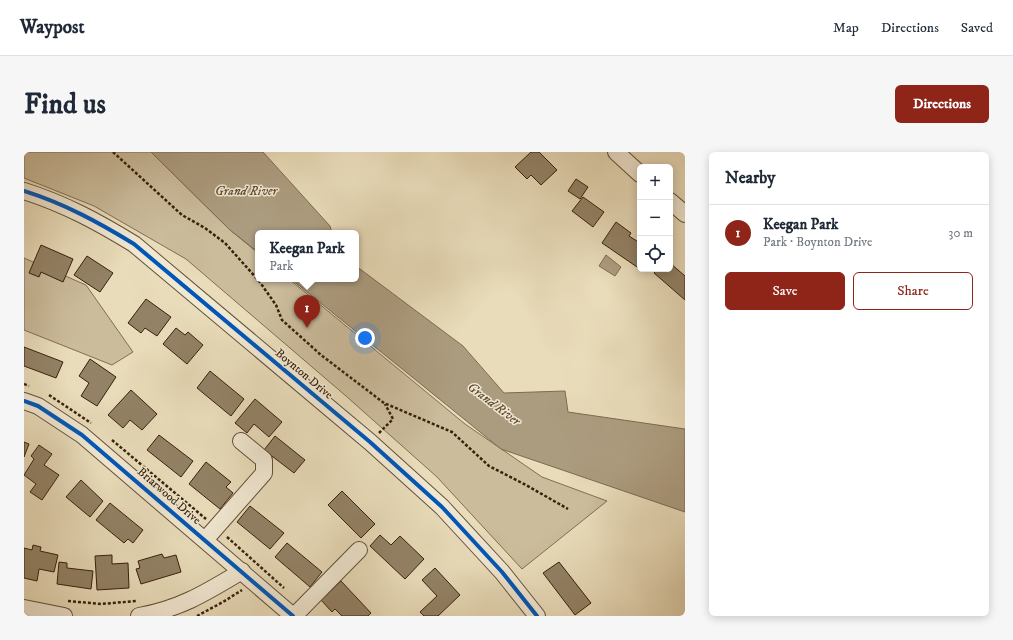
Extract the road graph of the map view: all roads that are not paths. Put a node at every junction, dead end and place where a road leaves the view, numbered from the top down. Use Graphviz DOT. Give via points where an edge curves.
graph roads {
  1 [pos="616,152"];
  2 [pos="637,171"];
  3 [pos="24,192"];
  4 [pos="673,204"];
  5 [pos="685,214"];
  6 [pos="24,401"];
  7 [pos="241,441"];
  8 [pos="205,540"];
  9 [pos="360,550"];
  10 [pos="242,571"];
  11 [pos="24,608"];
  12 [pos="63,608"];
  13 [pos="139,609"];
  14 [pos="294,616"];
  15 [pos="537,616"];
  1 -- 2 [label="street"];
  3 -- 15 [label="street, Boynton Drive" via="68,207 134,244 370,442 442,507 502,572"];
  4 -- 5 [label="street"];
  6 -- 8 [label="street, Briarwood Drive" via="38,406 82,435"];
  7 -- 8 [label="street" via="264,460 264,473"];
  8 -- 10 [label="street, Briarwood Drive"];
  9 -- 14 [label="street"];
  10 -- 13 [label="street" via="190,601 158,613"];
  10 -- 14 [label="street, Briarwood Drive"];
  11 -- 12 [label="street"];
}
